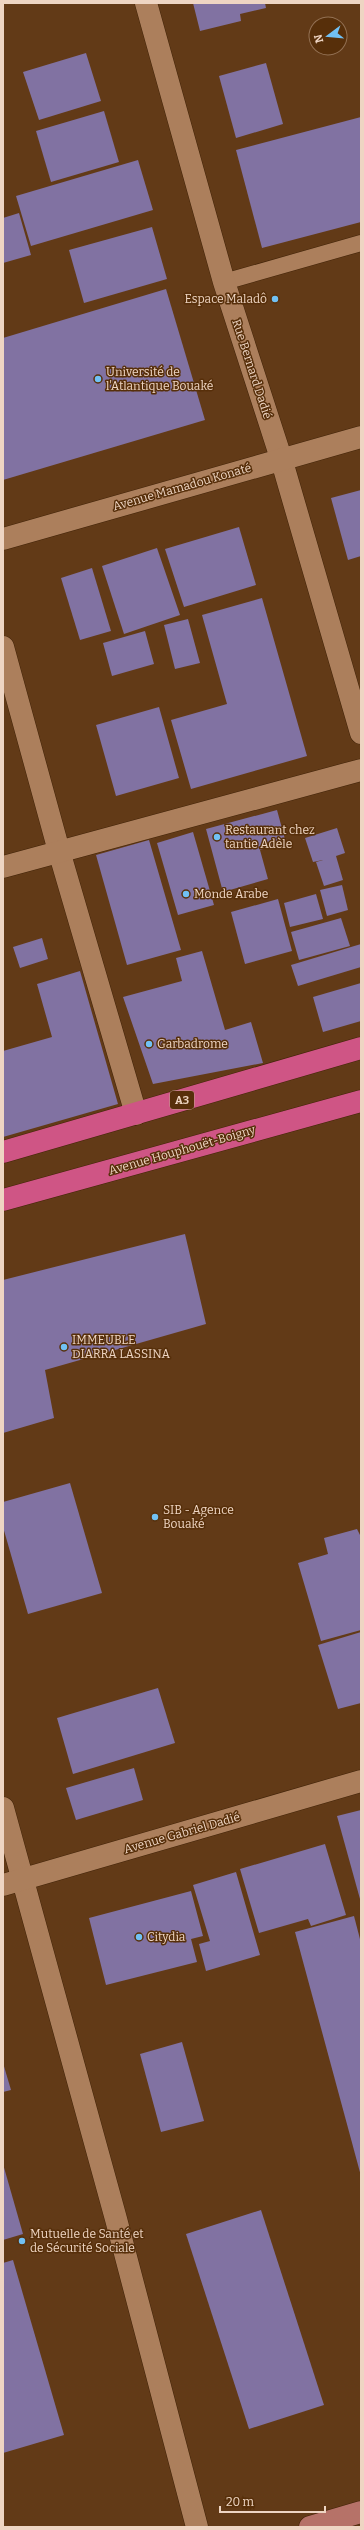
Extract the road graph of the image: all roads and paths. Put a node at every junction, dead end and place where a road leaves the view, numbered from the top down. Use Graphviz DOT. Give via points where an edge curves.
graph roads {
  1 [pos="146,3"];
  2 [pos="361,244"];
  3 [pos="224,282"];
  4 [pos="361,436"];
  5 [pos="281,458"];
  6 [pos="3,539"];
  7 [pos="3,647"];
  8 [pos="361,733"];
  9 [pos="361,770"];
  10 [pos="59,851"];
  11 [pos="3,867"];
  12 [pos="361,1048"];
  13 [pos="361,1100"];
  14 [pos="136,1114"];
  15 [pos="3,1152"];
  16 [pos="3,1200"];
  17 [pos="361,1781"];
  18 [pos="3,1808"];
  19 [pos="12,1882"];
  20 [pos="361,2512"];
  21 [pos="197,2527"];
  22 [pos="310,2527"];
  1 -- 3 [label="street, Rue Bernard Dadié"];
  2 -- 3 [label="lane"];
  3 -- 5 [label="street, Rue Bernard Dadié"];
  4 -- 5 [label="street, Avenue Mamadou Konaté"];
  5 -- 6 [label="street, Avenue Mamadou Konaté"];
  5 -- 8 [label="street, Rue Bernard Dadié"];
  7 -- 10 [label="street"];
  9 -- 10 [label="street"];
  10 -- 11 [label="street"];
  10 -- 14 [label="street"];
  12 -- 14 [label="highway, A3"];
  13 -- 16 [label="highway, Avenue Houphouët-Boigny"];
  14 -- 15 [label="highway, A3"];
  17 -- 19 [label="street, Avenue Gabriel Dadié"];
  18 -- 19 [label="street"];
  19 -- 21 [label="street" via="116,2219"];
  20 -- 22 [label="street"];
}
